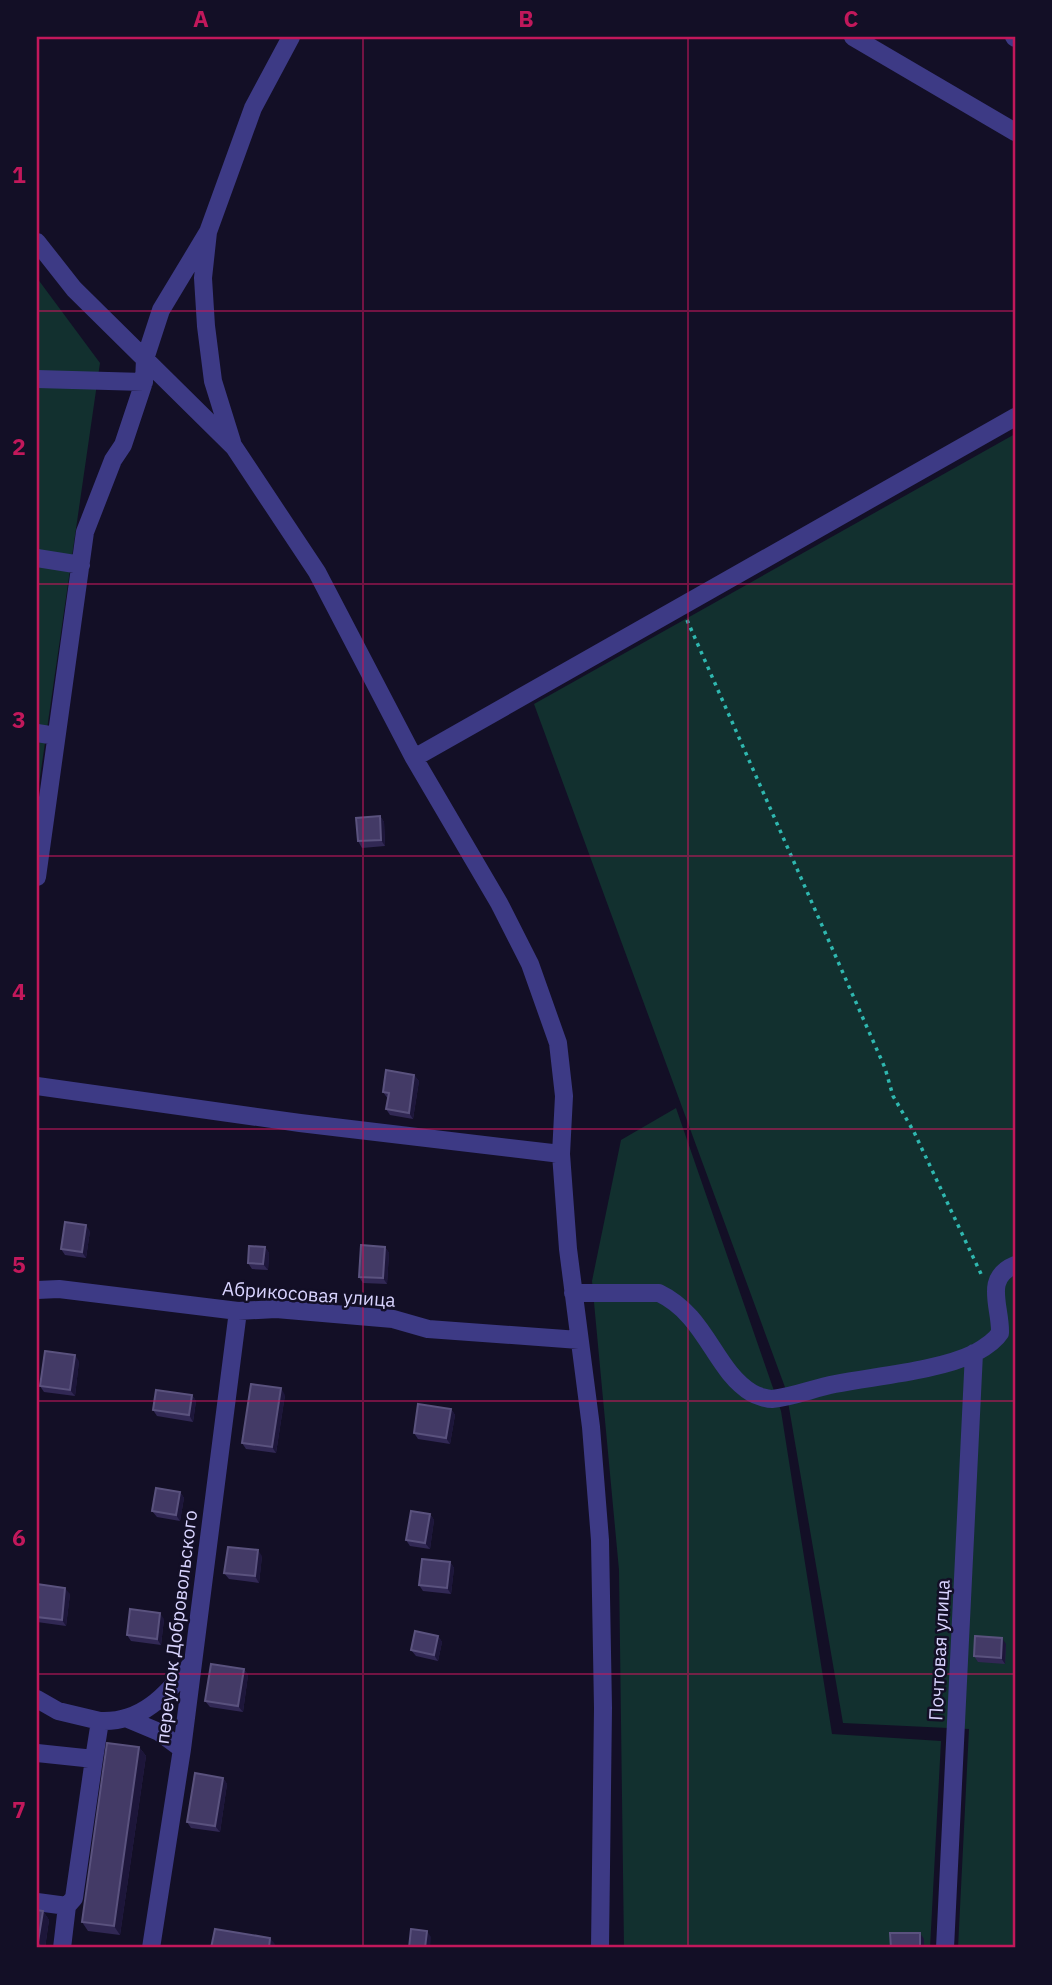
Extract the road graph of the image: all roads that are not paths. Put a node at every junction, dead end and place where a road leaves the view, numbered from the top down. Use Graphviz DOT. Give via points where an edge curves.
graph roads {
  1 [pos="291,37"];
  2 [pos="853,37"];
  3 [pos="1015,132"];
  4 [pos="208,232"];
  5 [pos="37,243"];
  6 [pos="145,359"];
  7 [pos="37,379"];
  8 [pos="144,382"];
  9 [pos="1015,417"];
  10 [pos="234,447"];
  11 [pos="37,558"];
  12 [pos="81,565"];
  13 [pos="37,733"];
  14 [pos="56,736"];
  15 [pos="414,758"];
  16 [pos="37,877"];
  17 [pos="37,1086"];
  18 [pos="561,1154"];
  19 [pos="1015,1265"];
  20 [pos="37,1290"];
  21 [pos="573,1293"];
  22 [pos="238,1311"];
  23 [pos="579,1340"];
  24 [pos="974,1353"];
  25 [pos="193,1662"];
  26 [pos="37,1699"];
  27 [pos="128,1719"];
  28 [pos="100,1721"];
  29 [pos="182,1749"];
  30 [pos="37,1753"];
  31 [pos="94,1759"];
  32 [pos="37,1902"];
  33 [pos="67,1906"];
  34 [pos="62,1948"];
  35 [pos="151,1948"];
  36 [pos="600,1948"];
  37 [pos="945,1948"];
  1 -- 4 [label="street" via="254,108"];
  2 -- 3 [label="street"];
  4 -- 6 [label="street" via="161,310"];
  4 -- 10 [label="street" via="203,278 206,326 213,381"];
  5 -- 6 [label="street" via="75,289"];
  6 -- 8 [label="street"];
  6 -- 10 [label="street"];
  7 -- 8 [label="street"];
  8 -- 12 [label="street" via="123,445 85,532"];
  9 -- 15 [label="street"];
  10 -- 15 [label="street" via="317,572"];
  11 -- 12 [label="street"];
  12 -- 14 [label="street"];
  13 -- 14 [label="street"];
  14 -- 16 [label="street"];
  15 -- 18 [label="street" via="499,903 534,978 558,1043 564,1096"];
  17 -- 18 [label="street"];
  18 -- 21 [label="street"];
  19 -- 24 [label="street" via="1000,1275 993,1292 1000,1333"];
  20 -- 22 [label="street, Абрикосовая улица"];
  21 -- 23 [label="street"];
  21 -- 24 [label="street" via="659,1293 670,1298 698,1324 738,1382 753,1394 771,1399 899,1374"];
  22 -- 23 [label="street, Абрикосовая улица" via="289,1310 393,1320 428,1329"];
  22 -- 25 [label="street, переулок Добровольского"];
  23 -- 36 [label="street" via="600,1539"];
  24 -- 37 [label="street, Почтовая улица"];
  25 -- 27 [label="street" via="158,1703"];
  25 -- 29 [label="street, переулок Добровольского"];
  26 -- 28 [label="street" via="58,1711"];
  27 -- 28 [label="street"];
  27 -- 29 [label="street" via="159,1732"];
  28 -- 31 [label="street"];
  29 -- 35 [label="street, переулок Добровольского"];
  30 -- 31 [label="street"];
  31 -- 33 [label="street" via="74,1898"];
  32 -- 33 [label="street"];
  33 -- 34 [label="street"];
}
